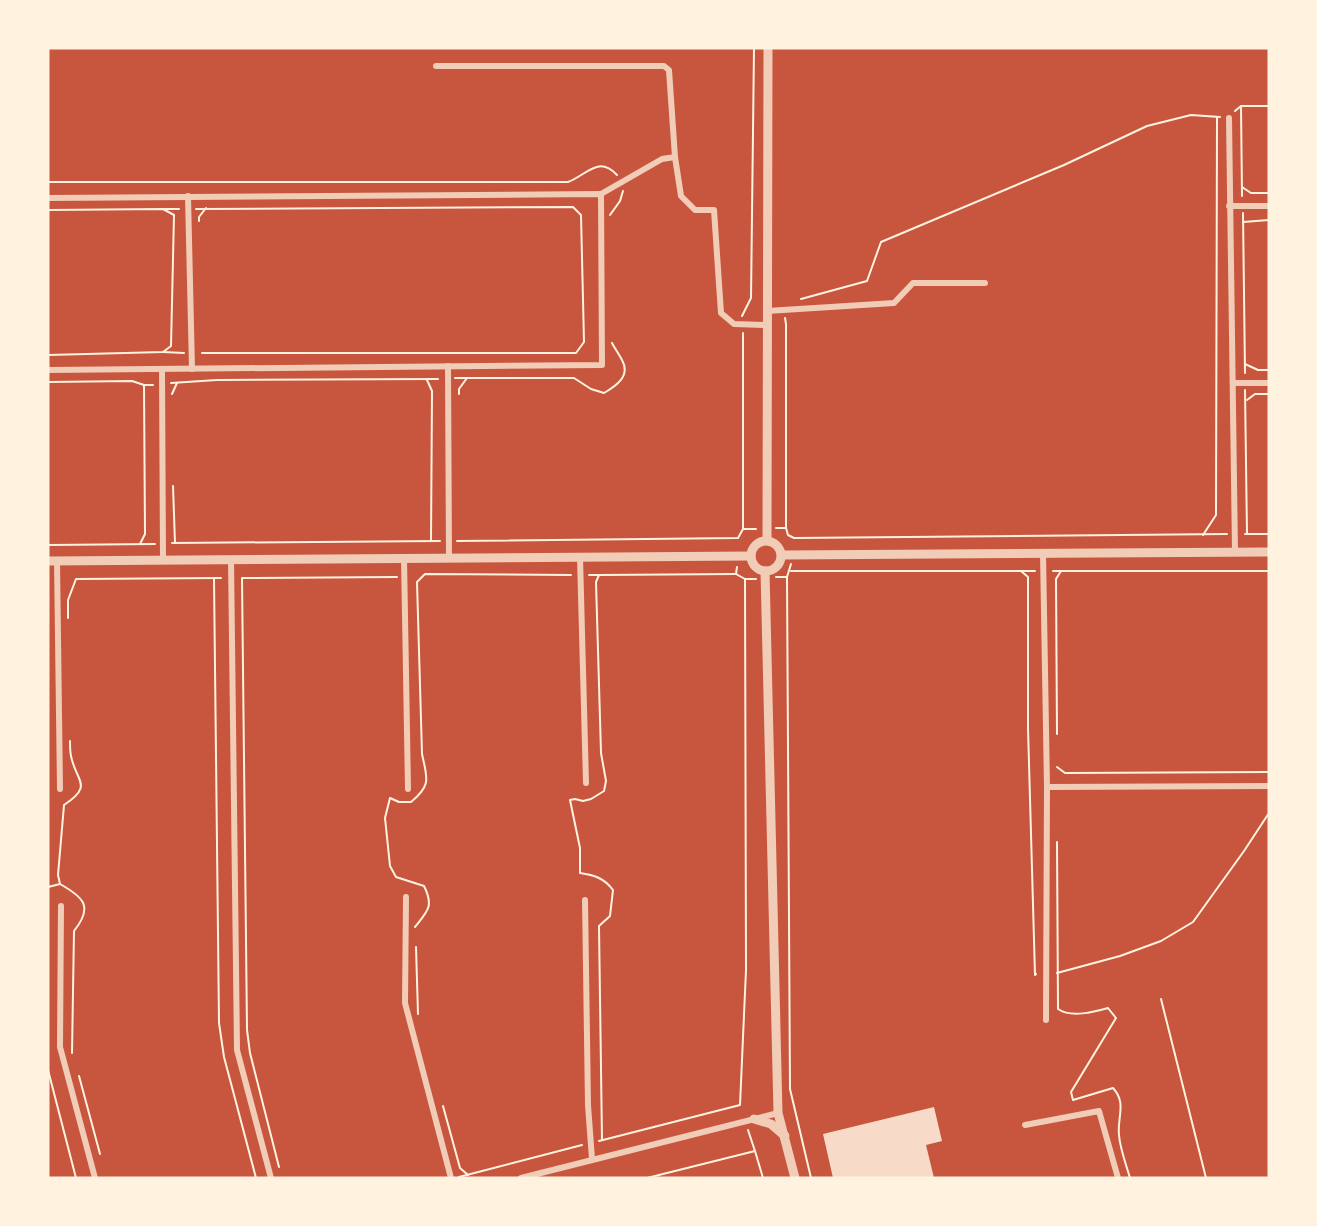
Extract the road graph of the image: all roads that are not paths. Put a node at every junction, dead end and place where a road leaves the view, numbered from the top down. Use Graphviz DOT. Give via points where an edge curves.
graph roads {
  1 [pos="768,48"];
  2 [pos="436,66"];
  3 [pos="1229,118"];
  4 [pos="675,157"];
  5 [pos="601,194"];
  6 [pos="188,196"];
  7 [pos="48,198"];
  8 [pos="1229,206"];
  9 [pos="1269,206"];
  10 [pos="985,283"];
  11 [pos="767,311"];
  12 [pos="767,324"];
  13 [pos="448,366"];
  14 [pos="162,369"];
  15 [pos="192,369"];
  16 [pos="48,370"];
  17 [pos="1269,382"];
  18 [pos="1234,383"];
  19 [pos="767,540"];
  20 [pos="1235,552"];
  21 [pos="1269,552"];
  22 [pos="1043,553"];
  23 [pos="782,555"];
  24 [pos="751,556"];
  25 [pos="580,557"];
  26 [pos="404,558"];
  27 [pos="449,558"];
  28 [pos="163,559"];
  29 [pos="231,559"];
  30 [pos="53,561"];
  31 [pos="765,571"];
  32 [pos="586,783"];
  33 [pos="1269,786"];
  34 [pos="1047,787"];
  35 [pos="60,789"];
  36 [pos="408,789"];
  37 [pos="406,897"];
  38 [pos="585,900"];
  39 [pos="61,906"];
  40 [pos="1046,1020"];
  41 [pos="778,1113"];
  42 [pos="754,1119"];
  43 [pos="1025,1125"];
  44 [pos="785,1136"];
  45 [pos="592,1159"];
  46 [pos="94,1178"];
  47 [pos="271,1178"];
  48 [pos="451,1178"];
  49 [pos="521,1178"];
  50 [pos="795,1178"];
  51 [pos="1118,1178"];
  1 -- 11 [label="street"];
  2 -- 4 [label="street" via="664,66 669,70"];
  3 -- 8 [label="street"];
  4 -- 5 [label="street" via="662,159"];
  4 -- 12 [label="street" via="681,196 694,210 714,210 721,313 734,324"];
  5 -- 6 [label="street"];
  5 -- 13 [label="street" via="602,365"];
  6 -- 7 [label="street"];
  6 -- 15 [label="street"];
  8 -- 9 [label="street"];
  8 -- 18 [label="street"];
  10 -- 11 [label="street" via="913,283 894,303"];
  11 -- 12 [label="street"];
  12 -- 19 [label="street"];
  13 -- 15 [label="street"];
  13 -- 27 [label="street"];
  14 -- 15 [label="street"];
  14 -- 16 [label="street"];
  14 -- 28 [label="street"];
  17 -- 18 [label="street"];
  18 -- 20 [label="street"];
  19 -- 23 [label="street" via="777,545"];
  19 -- 24 [label="street" via="755,545"];
  20 -- 21 [label="street"];
  20 -- 22 [label="street"];
  22 -- 23 [label="street"];
  22 -- 34 [label="street"];
  23 -- 31 [label="street" via="778,565"];
  24 -- 25 [label="street"];
  24 -- 31 [label="street" via="756,567"];
  25 -- 27 [label="street"];
  25 -- 32 [label="street"];
  26 -- 27 [label="street"];
  26 -- 29 [label="street"];
  26 -- 36 [label="street"];
  28 -- 29 [label="street"];
  28 -- 30 [label="street"];
  29 -- 47 [label="street" via="237,1050"];
  30 -- 35 [label="street"];
  31 -- 41 [label="street"];
  33 -- 34 [label="street"];
  34 -- 40 [label="street"];
  37 -- 48 [label="street" via="405,1003"];
  38 -- 45 [label="street"];
  39 -- 46 [label="street" via="60,1047"];
  41 -- 42 [label="street"];
  41 -- 44 [label="street"];
  42 -- 44 [label="street" via="771,1124"];
  42 -- 45 [label="street"];
  43 -- 51 [label="street" via="1099,1112"];
  44 -- 50 [label="street"];
  45 -- 49 [label="street"];
}
